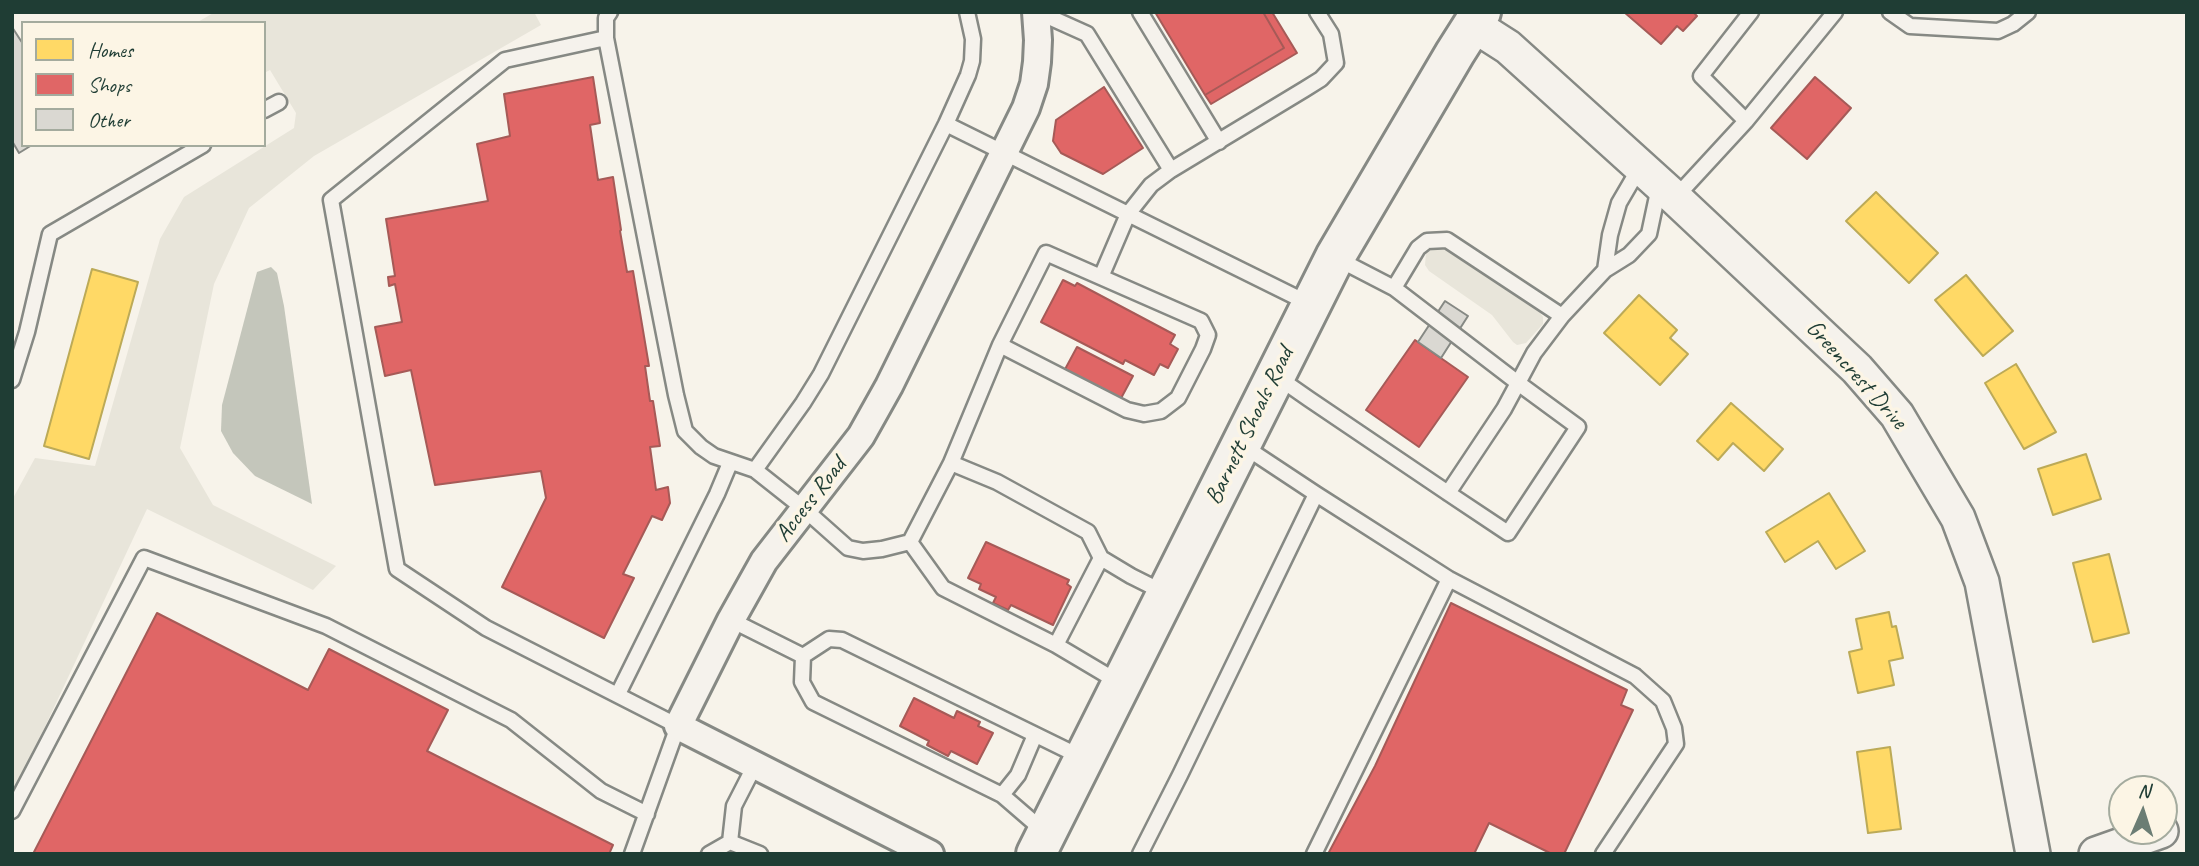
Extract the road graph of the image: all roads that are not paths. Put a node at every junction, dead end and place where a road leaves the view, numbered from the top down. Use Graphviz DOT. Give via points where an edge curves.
graph roads {
  1 [pos="968,12"];
  2 [pos="1037,12"];
  3 [pos="1140,12"];
  4 [pos="1317,12"];
  5 [pos="1751,12"];
  6 [pos="1835,12"];
  7 [pos="1890,12"];
  8 [pos="2028,12"];
  9 [pos="605,14"];
  10 [pos="1470,16"];
  11 [pos="607,38"];
  12 [pos="279,102"];
  13 [pos="266,109"];
  14 [pos="1746,121"];
  15 [pos="946,124"];
  16 [pos="1220,142"];
  17 [pos="200,147"];
  18 [pos="1005,152"];
  19 [pos="1171,170"];
  20 [pos="1659,183"];
  21 [pos="1128,214"];
  22 [pos="1335,257"];
  23 [pos="1605,270"];
  24 [pos="1101,277"];
  25 [pos="1394,288"];
  26 [pos="1311,304"];
  27 [pos="1562,316"];
  28 [pos="1000,345"];
  29 [pos="1275,375"];
  30 [pos="12,380"];
  31 [pos="1518,383"];
  32 [pos="1241,444"];
  33 [pos="730,463"];
  34 [pos="950,463"];
  35 [pos="755,470"];
  36 [pos="1448,493"];
  37 [pos="1316,494"];
  38 [pos="803,508"];
  39 [pos="910,542"];
  40 [pos="1101,558"];
  41 [pos="1450,579"];
  42 [pos="1166,593"];
  43 [pos="731,620"];
  44 [pos="1056,645"];
  45 [pos="803,656"];
  46 [pos="1120,683"];
  47 [pos="618,695"];
  48 [pos="678,726"];
  49 [pos="1035,736"];
  50 [pos="1083,758"];
  51 [pos="755,765"];
  52 [pos="1003,794"];
  53 [pos="12,811"];
  54 [pos="647,814"];
  55 [pos="730,842"];
  56 [pos="1041,844"];
  57 [pos="2122,845"];
  58 [pos="632,854"];
  59 [pos="709,854"];
  60 [pos="760,854"];
  61 [pos="930,854"];
  62 [pos="1140,854"];
  63 [pos="1314,854"];
  64 [pos="1603,854"];
  65 [pos="2033,854"];
  66 [pos="2096,854"];
  1 -- 15 [label="lane" via="972,61"];
  2 -- 18 [label="street, Access Road" via="1034,84"];
  2 -- 19 [label="lane" via="1087,34"];
  3 -- 16 [label="lane"];
  4 -- 16 [label="lane" via="1331,34 1336,63 1321,79"];
  5 -- 14 [label="lane" via="1701,76"];
  6 -- 14 [label="lane"];
  7 -- 8 [label="lane" via="1910,26 1973,31 1998,31"];
  9 -- 11 [label="lane"];
  10 -- 20 [label="street, Greencrest Drive"];
  10 -- 22 [label="main road, Barnett Shoals Road"];
  11 -- 33 [label="lane" via="685,430 708,452"];
  11 -- 47 [label="lane" via="505,60 331,200 397,569 486,628"];
  12 -- 13 [label="lane"];
  14 -- 20 [label="lane"];
  15 -- 18 [label="lane"];
  15 -- 35 [label="lane" via="821,373"];
  16 -- 19 [label="lane"];
  17 -- 30 [label="lane" via="50,234"];
  18 -- 21 [label="lane"];
  18 -- 38 [label="street, Access Road" via="861,436"];
  19 -- 21 [label="lane" via="1151,185"];
  20 -- 23 [label="lane" via="1649,234 1629,255"];
  20 -- 23 [label="lane" via="1619,203"];
  20 -- 65 [label="street, Greencrest Drive" via="1857,369 1897,415 1958,518 1982,582"];
  21 -- 24 [label="lane"];
  21 -- 26 [label="lane"];
  22 -- 25 [label="lane"];
  22 -- 26 [label="main road, Barnett Shoals Road"];
  23 -- 27 [label="lane"];
  24 -- 28 [label="lane" via="1046,253"];
  24 -- 28 [label="lane" via="1201,321 1208,335 1171,406 1144,414 1127,410"];
  25 -- 27 [label="lane" via="1418,248 1427,241 1447,240"];
  25 -- 31 [label="lane"];
  26 -- 29 [label="main road, Barnett Shoals Road"];
  27 -- 31 [label="lane"];
  28 -- 34 [label="lane"];
  29 -- 32 [label="main road, Barnett Shoals Road"];
  29 -- 36 [label="lane"];
  31 -- 36 [label="lane"];
  31 -- 36 [label="lane" via="1578,427 1508,533"];
  32 -- 37 [label="lane"];
  32 -- 42 [label="main road, Barnett Shoals Road"];
  33 -- 35 [label="lane"];
  33 -- 47 [label="lane"];
  34 -- 39 [label="lane"];
  34 -- 40 [label="lane" via="997,482 1088,532"];
  35 -- 38 [label="lane"];
  37 -- 41 [label="lane"];
  37 -- 62 [label="lane"];
  38 -- 39 [label="lane" via="848,548 863,551"];
  38 -- 43 [label="street, Access Road" via="764,561"];
  39 -- 44 [label="lane" via="943,587"];
  40 -- 42 [label="lane"];
  40 -- 44 [label="lane"];
  41 -- 63 [label="lane"];
  41 -- 64 [label="lane" via="1636,676 1663,701 1676,744"];
  42 -- 46 [label="main road, Barnett Shoals Road"];
  43 -- 45 [label="lane"];
  43 -- 48 [label="street, Access Road"];
  44 -- 46 [label="lane"];
  45 -- 49 [label="lane" via="829,639 842,640"];
  45 -- 52 [label="lane" via="802,682 813,702"];
  46 -- 50 [label="main road, Barnett Shoals Road"];
  47 -- 48 [label="lane"];
  48 -- 51 [label="street"];
  48 -- 54 [label="lane"];
  49 -- 50 [label="lane"];
  49 -- 52 [label="lane" via="1018,775"];
  50 -- 56 [label="main road, Barnett Shoals Road"];
  51 -- 55 [label="lane" via="734,806"];
  51 -- 61 [label="street"];
  52 -- 56 [label="lane"];
  53 -- 54 [label="lane" via="144,558 326,626 511,720 601,791"];
  54 -- 58 [label="lane"];
  55 -- 59 [label="lane"];
  55 -- 60 [label="lane"];
  57 -- 66 [label="street"];
}
